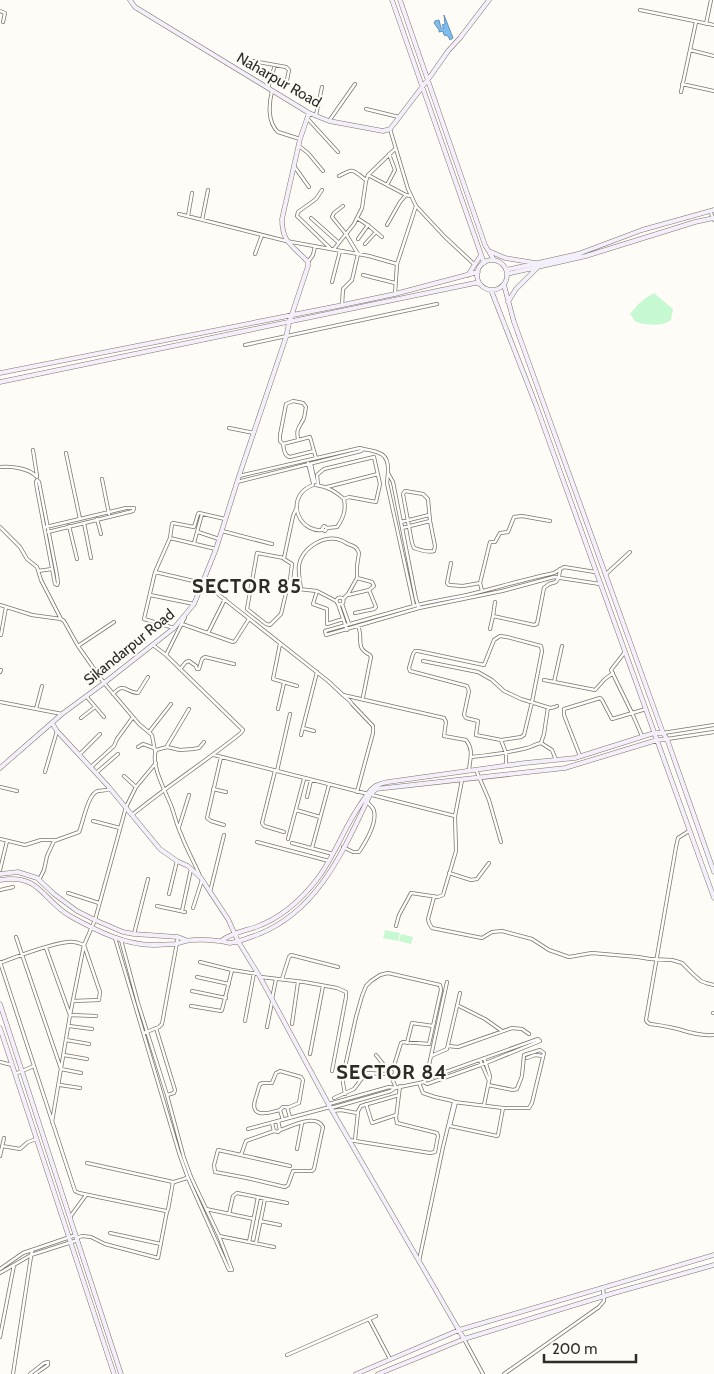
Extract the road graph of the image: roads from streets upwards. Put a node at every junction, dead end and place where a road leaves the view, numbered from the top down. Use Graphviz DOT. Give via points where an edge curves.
graph roads {
  1 [pos="392,0"];
  2 [pos="400,0"];
  3 [pos="490,0"];
  4 [pos="711,0"];
  5 [pos="131,1"];
  6 [pos="640,10"];
  7 [pos="0,11"];
  8 [pos="3,22"];
  9 [pos="696,22"];
  10 [pos="706,24"];
  11 [pos="714,25"];
  12 [pos="690,50"];
  13 [pos="714,56"];
  14 [pos="253,61"];
  15 [pos="275,65"];
  16 [pos="287,80"];
  17 [pos="428,80"];
  18 [pos="355,84"];
  19 [pos="682,84"];
  20 [pos="322,87"];
  21 [pos="422,88"];
  22 [pos="270,89"];
  23 [pos="714,91"];
  24 [pos="680,92"];
  25 [pos="366,109"];
  26 [pos="310,113"];
  27 [pos="316,116"];
  28 [pos="399,117"];
  29 [pos="307,118"];
  30 [pos="329,121"];
  31 [pos="390,129"];
  32 [pos="300,139"];
  33 [pos="299,146"];
  34 [pos="395,149"];
  35 [pos="338,152"];
  36 [pos="390,154"];
  37 [pos="294,166"];
  38 [pos="323,172"];
  39 [pos="368,175"];
  40 [pos="338,176"];
  41 [pos="366,180"];
  42 [pos="387,185"];
  43 [pos="309,186"];
  44 [pos="208,190"];
  45 [pos="322,190"];
  46 [pos="192,192"];
  47 [pos="406,195"];
  48 [pos="410,196"];
  49 [pos="343,206"];
  50 [pos="416,206"];
  51 [pos="712,211"];
  52 [pos="179,214"];
  53 [pos="188,216"];
  54 [pos="311,218"];
  55 [pos="357,218"];
  56 [pos="714,219"];
  57 [pos="202,220"];
  58 [pos="368,225"];
  59 [pos="387,225"];
  60 [pos="376,232"];
  61 [pos="346,234"];
  62 [pos="262,235"];
  63 [pos="382,237"];
  64 [pos="358,239"];
  65 [pos="286,241"];
  66 [pos="339,243"];
  67 [pos="365,244"];
  68 [pos="316,246"];
  69 [pos="332,250"];
  70 [pos="340,251"];
  71 [pos="489,251"];
  72 [pos="255,254"];
  73 [pos="358,254"];
  74 [pos="481,255"];
  75 [pos="494,260"];
  76 [pos="308,262"];
  77 [pos="484,263"];
  78 [pos="397,264"];
  79 [pos="476,265"];
  80 [pos="538,265"];
  81 [pos="478,272"];
  82 [pos="507,272"];
  83 [pos="364,275"];
  84 [pos="468,275"];
  85 [pos="332,282"];
  86 [pos="396,283"];
  87 [pos="480,284"];
  88 [pos="504,285"];
  89 [pos="491,290"];
  90 [pos="395,294"];
  91 [pos="508,302"];
  92 [pos="437,304"];
  93 [pos="342,305"];
  94 [pos="291,315"];
  95 [pos="289,323"];
  96 [pos="286,337"];
  97 [pos="245,345"];
  98 [pos="0,373"];
  99 [pos="0,382"];
  100 [pos="229,428"];
  101 [pos="254,433"];
  102 [pos="298,439"];
  103 [pos="282,444"];
  104 [pos="363,449"];
  105 [pos="33,450"];
  106 [pos="314,450"];
  107 [pos="66,453"];
  108 [pos="316,458"];
  109 [pos="309,462"];
  110 [pos="0,467"];
  111 [pos="388,472"];
  112 [pos="378,474"];
  113 [pos="239,476"];
  114 [pos="37,479"];
  115 [pos="102,479"];
  116 [pos="237,482"];
  117 [pos="315,484"];
  118 [pos="328,487"];
  119 [pos="344,498"];
  120 [pos="297,507"];
  121 [pos="109,514"];
  122 [pos="202,514"];
  123 [pos="584,514"];
  124 [pos="429,515"];
  125 [pos="576,518"];
  126 [pos="97,519"];
  127 [pos="226,519"];
  128 [pos="408,520"];
  129 [pos="82,521"];
  130 [pos="430,521"];
  131 [pos="550,521"];
  132 [pos="401,522"];
  133 [pos="68,526"];
  134 [pos="409,526"];
  135 [pos="0,527"];
  136 [pos="46,527"];
  137 [pos="402,528"];
  138 [pos="325,530"];
  139 [pos="222,531"];
  140 [pos="47,532"];
  141 [pos="198,532"];
  142 [pos="101,534"];
  143 [pos="170,538"];
  144 [pos="219,539"];
  145 [pos="327,540"];
  146 [pos="194,543"];
  147 [pos="272,544"];
  148 [pos="216,549"];
  149 [pos="630,552"];
  150 [pos="91,558"];
  151 [pos="283,558"];
  152 [pos="77,559"];
  153 [pos="451,563"];
  154 [pos="52,568"];
  155 [pos="560,569"];
  156 [pos="38,571"];
  157 [pos="155,572"];
  158 [pos="596,572"];
  159 [pos="605,575"];
  160 [pos="559,577"];
  161 [pos="357,578"];
  162 [pos="205,579"];
  163 [pos="480,583"];
  164 [pos="203,584"];
  165 [pos="600,584"];
  166 [pos="289,588"];
  167 [pos="301,589"];
  168 [pos="369,590"];
  169 [pos="317,591"];
  170 [pos="482,591"];
  171 [pos="150,595"];
  172 [pos="347,595"];
  173 [pos="471,596"];
  174 [pos="224,599"];
  175 [pos="343,599"];
  176 [pos="495,602"];
  177 [pos="339,603"];
  178 [pos="194,604"];
  179 [pos="0,605"];
  180 [pos="6,606"];
  181 [pos="418,606"];
  182 [pos="414,608"];
  183 [pos="186,614"];
  184 [pos="355,614"];
  185 [pos="493,616"];
  186 [pos="61,619"];
  187 [pos="250,619"];
  188 [pos="343,619"];
  189 [pos="114,622"];
  190 [pos="182,624"];
  191 [pos="348,625"];
  192 [pos="358,626"];
  193 [pos="174,628"];
  194 [pos="349,629"];
  195 [pos="490,630"];
  196 [pos="208,633"];
  197 [pos="1,636"];
  198 [pos="280,644"];
  199 [pos="152,645"];
  200 [pos="78,646"];
  201 [pos="562,646"];
  202 [pos="625,652"];
  203 [pos="166,656"];
  204 [pos="423,661"];
  205 [pos="234,664"];
  206 [pos="180,670"];
  207 [pos="317,672"];
  208 [pos="613,674"];
  209 [pos="148,677"];
  210 [pos="544,680"];
  211 [pos="284,682"];
  212 [pos="554,682"];
  213 [pos="104,683"];
  214 [pos="42,686"];
  215 [pos="297,686"];
  216 [pos="113,694"];
  217 [pos="343,695"];
  218 [pos="86,696"];
  219 [pos="363,697"];
  220 [pos="0,702"];
  221 [pos="532,702"];
  222 [pos="171,704"];
  223 [pos="558,706"];
  224 [pos="548,707"];
  225 [pos="36,708"];
  226 [pos="95,708"];
  227 [pos="189,709"];
  228 [pos="278,709"];
  229 [pos="646,709"];
  230 [pos="632,713"];
  231 [pos="62,714"];
  232 [pos="290,714"];
  233 [pos="104,717"];
  234 [pos="133,717"];
  235 [pos="81,718"];
  236 [pos="52,723"];
  237 [pos="714,725"];
  238 [pos="303,728"];
  239 [pos="314,730"];
  240 [pos="58,731"];
  241 [pos="149,732"];
  242 [pos="714,732"];
  243 [pos="654,733"];
  244 [pos="663,733"];
  245 [pos="100,734"];
  246 [pos="301,735"];
  247 [pos="642,737"];
  248 [pos="667,739"];
  249 [pos="501,740"];
  250 [pos="657,740"];
  251 [pos="204,742"];
  252 [pos="541,742"];
  253 [pos="138,747"];
  254 [pos="166,747"];
  255 [pos="154,750"];
  256 [pos="506,753"];
  257 [pos="118,754"];
  258 [pos="79,755"];
  259 [pos="214,755"];
  260 [pos="580,756"];
  261 [pos="221,757"];
  262 [pos="472,758"];
  263 [pos="556,760"];
  264 [pos="156,763"];
  265 [pos="506,766"];
  266 [pos="0,768"];
  267 [pos="91,768"];
  268 [pos="476,770"];
  269 [pos="276,771"];
  270 [pos="469,771"];
  271 [pos="45,772"];
  272 [pos="96,773"];
  273 [pos="124,776"];
  274 [pos="304,778"];
  275 [pos="480,778"];
  276 [pos="311,780"];
  277 [pos="462,780"];
  278 [pos="329,785"];
  279 [pos="0,786"];
  280 [pos="136,788"];
  281 [pos="110,789"];
  282 [pos="164,789"];
  283 [pos="213,789"];
  284 [pos="17,791"];
  285 [pos="226,792"];
  286 [pos="357,792"];
  287 [pos="189,795"];
  288 [pos="369,795"];
  289 [pos="307,797"];
  290 [pos="367,802"];
  291 [pos="126,807"];
  292 [pos="296,810"];
  293 [pos="132,815"];
  294 [pos="456,816"];
  295 [pos="320,817"];
  296 [pos="93,822"];
  297 [pos="224,824"];
  298 [pos="120,828"];
  299 [pos="178,828"];
  300 [pos="689,831"];
  301 [pos="284,832"];
  302 [pos="224,835"];
  303 [pos="0,839"];
  304 [pos="288,839"];
  305 [pos="56,840"];
  306 [pos="7,841"];
  307 [pos="257,842"];
  308 [pos="501,842"];
  309 [pos="292,843"];
  310 [pos="343,847"];
  311 [pos="312,848"];
  312 [pos="333,854"];
  313 [pos="177,861"];
  314 [pos="329,861"];
  315 [pos="489,863"];
  316 [pos="192,869"];
  317 [pos="0,870"];
  318 [pos="714,872"];
  319 [pos="449,873"];
  320 [pos="0,874"];
  321 [pos="148,879"];
  322 [pos="201,879"];
  323 [pos="0,880"];
  324 [pos="39,880"];
  325 [pos="13,887"];
  326 [pos="0,890"];
  327 [pos="210,892"];
  328 [pos="68,893"];
  329 [pos="169,894"];
  330 [pos="434,897"];
  331 [pos="714,898"];
  332 [pos="99,902"];
  333 [pos="157,906"];
  334 [pos="192,908"];
  335 [pos="94,920"];
  336 [pos="396,926"];
  337 [pos="92,927"];
  338 [pos="134,934"];
  339 [pos="234,934"];
  340 [pos="16,937"];
  341 [pos="115,937"];
  342 [pos="178,938"];
  343 [pos="121,939"];
  344 [pos="186,940"];
  345 [pos="221,941"];
  346 [pos="238,941"];
  347 [pos="177,944"];
  348 [pos="84,945"];
  349 [pos="46,948"];
  350 [pos="23,955"];
  351 [pos="657,960"];
  352 [pos="200,962"];
  353 [pos="0,963"];
  354 [pos="338,967"];
  355 [pos="232,970"];
  356 [pos="257,975"];
  357 [pos="196,977"];
  358 [pos="276,979"];
  359 [pos="282,979"];
  360 [pos="298,982"];
  361 [pos="447,982"];
  362 [pos="229,984"];
  363 [pos="714,984"];
  364 [pos="323,986"];
  365 [pos="192,991"];
  366 [pos="460,993"];
  367 [pos="226,998"];
  368 [pos="73,1000"];
  369 [pos="272,1000"];
  370 [pos="0,1004"];
  371 [pos="457,1005"];
  372 [pos="191,1006"];
  373 [pos="70,1014"];
  374 [pos="96,1016"];
  375 [pos="245,1021"];
  376 [pos="292,1024"];
  377 [pos="68,1026"];
  378 [pos="433,1026"];
  379 [pos="267,1027"];
  380 [pos="0,1028"];
  381 [pos="156,1028"];
  382 [pos="92,1030"];
  383 [pos="148,1031"];
  384 [pos="502,1031"];
  385 [pos="144,1033"];
  386 [pos="529,1034"];
  387 [pos="714,1035"];
  388 [pos="66,1040"];
  389 [pos="407,1042"];
  390 [pos="89,1044"];
  391 [pos="448,1046"];
  392 [pos="310,1054"];
  393 [pos="376,1055"];
  394 [pos="64,1056"];
  395 [pos="431,1056"];
  396 [pos="544,1056"];
  397 [pos="484,1058"];
  398 [pos="527,1058"];
  399 [pos="87,1059"];
  400 [pos="480,1060"];
  401 [pos="0,1062"];
  402 [pos="486,1063"];
  403 [pos="12,1065"];
  404 [pos="482,1065"];
  405 [pos="34,1066"];
  406 [pos="61,1069"];
  407 [pos="393,1069"];
  408 [pos="22,1071"];
  409 [pos="332,1071"];
  410 [pos="387,1072"];
  411 [pos="81,1073"];
  412 [pos="14,1074"];
  413 [pos="391,1076"];
  414 [pos="425,1081"];
  415 [pos="419,1083"];
  416 [pos="488,1083"];
  417 [pos="59,1085"];
  418 [pos="400,1086"];
  419 [pos="80,1088"];
  420 [pos="396,1088"];
  421 [pos="345,1094"];
  422 [pos="399,1095"];
  423 [pos="167,1097"];
  424 [pos="334,1098"];
  425 [pos="164,1099"];
  426 [pos="455,1102"];
  427 [pos="366,1104"];
  428 [pos="484,1106"];
  429 [pos="287,1108"];
  430 [pos="331,1108"];
  431 [pos="503,1108"];
  432 [pos="280,1110"];
  433 [pos="358,1112"];
  434 [pos="396,1115"];
  435 [pos="290,1118"];
  436 [pos="283,1120"];
  437 [pos="278,1121"];
  438 [pos="52,1123"];
  439 [pos="272,1123"];
  440 [pos="302,1123"];
  441 [pos="248,1130"];
  442 [pos="280,1130"];
  443 [pos="274,1131"];
  444 [pos="4,1138"];
  445 [pos="37,1139"];
  446 [pos="349,1140"];
  447 [pos="355,1141"];
  448 [pos="2,1146"];
  449 [pos="297,1149"];
  450 [pos="241,1155"];
  451 [pos="0,1156"];
  452 [pos="88,1163"];
  453 [pos="290,1166"];
  454 [pos="189,1178"];
  455 [pos="174,1182"];
  456 [pos="86,1195"];
  457 [pos="258,1197"];
  458 [pos="265,1198"];
  459 [pos="287,1203"];
  460 [pos="202,1208"];
  461 [pos="206,1209"];
  462 [pos="167,1211"];
  463 [pos="229,1214"];
  464 [pos="70,1217"];
  465 [pos="254,1219"];
  466 [pos="260,1221"];
  467 [pos="280,1225"];
  468 [pos="110,1234"];
  469 [pos="214,1235"];
  470 [pos="219,1236"];
  471 [pos="68,1237"];
  472 [pos="77,1238"];
  473 [pos="70,1242"];
  474 [pos="249,1242"];
  475 [pos="256,1243"];
  476 [pos="161,1244"];
  477 [pos="274,1247"];
  478 [pos="32,1250"];
  479 [pos="31,1255"];
  480 [pos="714,1255"];
  481 [pos="419,1262"];
  482 [pos="14,1265"];
  483 [pos="714,1265"];
  484 [pos="0,1269"];
  485 [pos="0,1273"];
  486 [pos="603,1288"];
  487 [pos="604,1296"];
  488 [pos="376,1316"];
  489 [pos="369,1319"];
  490 [pos="459,1330"];
  491 [pos="0,1337"];
  492 [pos="464,1339"];
  493 [pos="287,1355"];
  494 [pos="390,1359"];
  495 [pos="13,1374"];
  496 [pos="30,1374"];
  497 [pos="35,1374"];
  498 [pos="114,1374"];
  499 [pos="121,1374"];
  500 [pos="356,1374"];
  501 [pos="378,1374"];
  502 [pos="483,1374"];
  503 [pos="504,1374"];
  1 -- 21 [label="street"];
  2 -- 17 [label="street"];
  3 -- 17 [label="street"];
  4 -- 10 [label="street"];
  5 -- 22 [label="street, Naharpur Road" via="144,13"];
  6 -- 9 [label="street"];
  7 -- 8 [label="street" via="5,13"];
  9 -- 10 [label="street"];
  9 -- 12 [label="street"];
  10 -- 11 [label="street"];
  12 -- 13 [label="street"];
  12 -- 19 [label="street"];
  14 -- 15 [label="street"];
  15 -- 16 [label="street" via="288,68"];
  15 -- 22 [label="street"];
  17 -- 21 [label="street"];
  17 -- 71 [label="street"];
  18 -- 30 [label="street"];
  19 -- 23 [label="street"];
  19 -- 24 [label="street"];
  20 -- 27 [label="street"];
  21 -- 28 [label="street"];
  21 -- 74 [label="street"];
  22 -- 26 [label="street, Naharpur Road"];
  22 -- 32 [label="street" via="274,129"];
  25 -- 28 [label="street"];
  26 -- 27 [label="street, Naharpur Road"];
  26 -- 29 [label="street"];
  27 -- 30 [label="street, Naharpur Road"];
  28 -- 31 [label="street"];
  29 -- 32 [label="street"];
  29 -- 35 [label="street"];
  30 -- 31 [label="street, Naharpur Road" via="383,131"];
  31 -- 34 [label="street"];
  32 -- 33 [label="street"];
  33 -- 37 [label="street"];
  33 -- 38 [label="street"];
  34 -- 36 [label="street"];
  34 -- 48 [label="street"];
  36 -- 39 [label="street"];
  36 -- 42 [label="street" via="395,170"];
  37 -- 43 [label="street"];
  37 -- 65 [label="street" via="282,218"];
  39 -- 41 [label="street"];
  39 -- 42 [label="street"];
  40 -- 41 [label="street" via="352,170"];
  41 -- 55 [label="street" via="362,208"];
  42 -- 47 [label="street"];
  44 -- 57 [label="street"];
  45 -- 69 [label="street" via="297,216"];
  46 -- 53 [label="street"];
  47 -- 48 [label="street"];
  47 -- 59 [label="street"];
  48 -- 50 [label="street"];
  49 -- 61 [label="street" via="332,217"];
  50 -- 78 [label="street"];
  50 -- 79 [label="street"];
  51 -- 56 [label="street"];
  51 -- 80 [label="street" via="642,230"];
  52 -- 53 [label="street"];
  53 -- 57 [label="street"];
  54 -- 66 [label="street"];
  55 -- 58 [label="street"];
  55 -- 61 [label="street"];
  56 -- 80 [label="street" via="586,256"];
  57 -- 62 [label="street"];
  58 -- 60 [label="street"];
  58 -- 64 [label="street"];
  60 -- 63 [label="street"];
  60 -- 67 [label="street"];
  61 -- 66 [label="street"];
  61 -- 73 [label="street"];
  62 -- 65 [label="street"];
  62 -- 72 [label="street"];
  65 -- 68 [label="street"];
  65 -- 76 [label="street"];
  66 -- 69 [label="street"];
  68 -- 69 [label="street"];
  68 -- 76 [label="street"];
  69 -- 70 [label="street"];
  70 -- 73 [label="street"];
  70 -- 85 [label="street"];
  71 -- 75 [label="street"];
  71 -- 80 [label="street"];
  73 -- 78 [label="street"];
  73 -- 93 [label="street" via="352,280 343,289"];
  74 -- 77 [label="street"];
  74 -- 79 [label="street"];
  75 -- 77 [label="street"];
  75 -- 82 [label="street" via="500,262"];
  76 -- 94 [label="street, Sikandarpur Road"];
  77 -- 81 [label="street"];
  78 -- 86 [label="street"];
  79 -- 84 [label="street"];
  80 -- 82 [label="street"];
  80 -- 91 [label="street"];
  81 -- 84 [label="street"];
  81 -- 87 [label="street"];
  82 -- 88 [label="street"];
  83 -- 86 [label="street"];
  84 -- 90 [label="street"];
  86 -- 90 [label="street"];
  87 -- 89 [label="street"];
  87 -- 95 [label="street"];
  88 -- 89 [label="street"];
  88 -- 91 [label="street"];
  89 -- 125 [label="street"];
  90 -- 93 [label="street"];
  91 -- 123 [label="street"];
  92 -- 96 [label="street"];
  93 -- 94 [label="street"];
  94 -- 95 [label="street, Sikandarpur Road"];
  94 -- 98 [label="street"];
  95 -- 96 [label="street, Sikandarpur Road"];
  95 -- 99 [label="street"];
  96 -- 97 [label="street"];
  96 -- 101 [label="street, Sikandarpur Road"];
  100 -- 101 [label="street"];
  101 -- 113 [label="street, Sikandarpur Road"];
  102 -- 103 [label="street"];
  102 -- 103 [label="street" via="306,407 293,401 286,404 280,435"];
  102 -- 106 [label="street" via="310,437"];
  103 -- 106 [label="street" via="285,455 290,457"];
  104 -- 108 [label="street"];
  104 -- 109 [label="street"];
  104 -- 111 [label="street" via="384,456"];
  105 -- 114 [label="street"];
  106 -- 108 [label="street"];
  107 -- 129 [label="street"];
  108 -- 109 [label="street"];
  109 -- 113 [label="street"];
  109 -- 116 [label="street"];
  109 -- 117 [label="street"];
  110 -- 114 [label="street" via="17,468 32,473"];
  111 -- 132 [label="street"];
  111 -- 182 [label="street" via="387,483"];
  112 -- 117 [label="street" via="374,457 322,470"];
  112 -- 118 [label="street"];
  112 -- 119 [label="street" via="380,484 376,502"];
  113 -- 116 [label="street, Sikandarpur Road"];
  114 -- 136 [label="street"];
  115 -- 121 [label="street"];
  116 -- 127 [label="street, Sikandarpur Road"];
  117 -- 118 [label="street"];
  117 -- 120 [label="street" via="301,494"];
  118 -- 119 [label="street"];
  119 -- 138 [label="street" via="341,521 337,527"];
  120 -- 138 [label="street" via="298,516 304,524 312,529"];
  120 -- 151 [label="street"];
  121 -- 121 [label="street" via="126,508 134,508 133,511"];
  121 -- 126 [label="street"];
  121 -- 129 [label="street"];
  122 -- 127 [label="street"];
  122 -- 141 [label="street"];
  122 -- 143 [label="street" via="198,514 194,526 173,523"];
  123 -- 125 [label="street"];
  123 -- 159 [label="street"];
  124 -- 128 [label="street"];
  124 -- 128 [label="street" via="426,496 405,491"];
  124 -- 130 [label="street"];
  125 -- 158 [label="street"];
  126 -- 129 [label="street"];
  126 -- 142 [label="street"];
  127 -- 139 [label="street, Sikandarpur Road"];
  128 -- 132 [label="street"];
  128 -- 134 [label="street"];
  129 -- 133 [label="street"];
  129 -- 136 [label="street"];
  129 -- 150 [label="street"];
  130 -- 134 [label="street"];
  130 -- 134 [label="street" via="432,552 414,548"];
  131 -- 163 [label="street" via="514,517 508,532 500,533 494,542 490,542"];
  132 -- 137 [label="street"];
  133 -- 140 [label="street"];
  133 -- 152 [label="street"];
  134 -- 137 [label="street"];
  135 -- 156 [label="street"];
  136 -- 140 [label="street"];
  137 -- 181 [label="street"];
  138 -- 145 [label="street"];
  139 -- 144 [label="street, Sikandarpur Road"];
  139 -- 147 [label="street"];
  140 -- 154 [label="street"];
  140 -- 154 [label="street" via="58,575 57,585"];
  141 -- 144 [label="street"];
  141 -- 146 [label="street"];
  143 -- 146 [label="street"];
  143 -- 157 [label="street"];
  144 -- 148 [label="street, Sikandarpur Road"];
  145 -- 161 [label="street" via="337,539 359,550"];
  145 -- 167 [label="street" via="309,547 302,557 299,566"];
  146 -- 148 [label="street"];
  148 -- 162 [label="street, Sikandarpur Road"];
  149 -- 159 [label="street"];
  151 -- 166 [label="street" via="292,564"];
  151 -- 166 [label="street" via="257,553 247,609 270,625 281,614"];
  153 -- 163 [label="street" via="448,584"];
  154 -- 156 [label="street"];
  155 -- 158 [label="street"];
  155 -- 160 [label="street"];
  155 -- 170 [label="street"];
  156 -- 186 [label="street"];
  157 -- 164 [label="street"];
  157 -- 171 [label="street"];
  158 -- 165 [label="street"];
  159 -- 244 [label="street"];
  160 -- 165 [label="street"];
  160 -- 173 [label="street"];
  160 -- 185 [label="street" via="544,588 537,624"];
  161 -- 168 [label="street" via="372,582 374,586"];
  161 -- 172 [label="street"];
  162 -- 164 [label="street, Sikandarpur Road"];
  162 -- 174 [label="street"];
  163 -- 170 [label="street"];
  164 -- 178 [label="street, Sikandarpur Road"];
  165 -- 202 [label="street"];
  166 -- 167 [label="street"];
  167 -- 169 [label="street"];
  168 -- 172 [label="street"];
  168 -- 184 [label="street" via="376,607"];
  169 -- 177 [label="street"];
  169 -- 188 [label="street" via="313,604 327,609 327,624"];
  170 -- 173 [label="street"];
  171 -- 178 [label="street"];
  171 -- 193 [label="street" via="144,620"];
  172 -- 175 [label="street"];
  173 -- 181 [label="street"];
  174 -- 187 [label="street"];
  174 -- 196 [label="street"];
  175 -- 177 [label="street" via="343,603"];
  175 -- 177 [label="street" via="340,598"];
  176 -- 185 [label="street"];
  177 -- 188 [label="street"];
  177 -- 191 [label="street"];
  178 -- 183 [label="street, Sikandarpur Road"];
  179 -- 180 [label="street"];
  180 -- 186 [label="street"];
  180 -- 197 [label="street"];
  181 -- 182 [label="street"];
  182 -- 191 [label="street"];
  182 -- 192 [label="street"];
  183 -- 190 [label="street"];
  183 -- 193 [label="street, Sikandarpur Road"];
  185 -- 195 [label="street"];
  186 -- 200 [label="street"];
  187 -- 196 [label="street" via="232,642"];
  187 -- 198 [label="street"];
  188 -- 191 [label="street"];
  189 -- 200 [label="street"];
  190 -- 196 [label="street"];
  190 -- 203 [label="street"];
  191 -- 194 [label="street"];
  191 -- 194 [label="street" via="325,631 325,634"];
  192 -- 194 [label="street"];
  192 -- 219 [label="street" via="360,646 371,657"];
  193 -- 199 [label="street, Sikandarpur Road"];
  198 -- 207 [label="street"];
  198 -- 211 [label="street" via="272,678"];
  199 -- 203 [label="street"];
  199 -- 213 [label="street, Sikandarpur Road"];
  200 -- 213 [label="street"];
  201 -- 212 [label="street"];
  202 -- 208 [label="street" via="611,670"];
  202 -- 229 [label="street"];
  203 -- 206 [label="street"];
  204 -- 221 [label="street" via="478,672 504,691"];
  205 -- 206 [label="street" via="205,657 199,669 188,661"];
  206 -- 259 [label="street" via="243,730"];
  207 -- 217 [label="street"];
  207 -- 238 [label="street"];
  208 -- 212 [label="street" via="595,690"];
  208 -- 230 [label="street"];
  209 -- 216 [label="street" via="138,693 123,688"];
  210 -- 212 [label="street"];
  211 -- 215 [label="street"];
  211 -- 228 [label="street"];
  213 -- 216 [label="street"];
  213 -- 218 [label="street, Sikandarpur Road"];
  214 -- 225 [label="street"];
  216 -- 234 [label="street"];
  217 -- 262 [label="street" via="442,716 446,722 444,736 468,741"];
  217 -- 286 [label="street" via="374,729"];
  218 -- 226 [label="street"];
  218 -- 231 [label="street, Sikandarpur Road"];
  220 -- 225 [label="street"];
  221 -- 224 [label="street"];
  221 -- 249 [label="street" via="524,735"];
  221 -- 249 [label="street" via="542,646 507,636 497,638 483,665 418,651 412,654 410,671 467,686 464,716 478,721 476,735"];
  222 -- 241 [label="street"];
  223 -- 224 [label="street"];
  224 -- 252 [label="street"];
  225 -- 231 [label="street"];
  226 -- 233 [label="street"];
  226 -- 235 [label="street"];
  227 -- 254 [label="street"];
  229 -- 230 [label="street"];
  229 -- 243 [label="street"];
  230 -- 247 [label="street"];
  230 -- 260 [label="street" via="612,719 600,698 564,710"];
  231 -- 236 [label="street, Sikandarpur Road"];
  232 -- 269 [label="street"];
  234 -- 241 [label="street"];
  234 -- 267 [label="street" via="114,746"];
  236 -- 240 [label="street"];
  236 -- 266 [label="street, Sikandarpur Road"];
  237 -- 244 [label="street"];
  238 -- 239 [label="street"];
  238 -- 246 [label="street"];
  240 -- 258 [label="street"];
  240 -- 271 [label="street"];
  241 -- 255 [label="street"];
  242 -- 248 [label="street"];
  243 -- 244 [label="street"];
  243 -- 247 [label="street"];
  243 -- 250 [label="street"];
  244 -- 248 [label="street"];
  245 -- 258 [label="street"];
  247 -- 260 [label="street"];
  248 -- 250 [label="street"];
  248 -- 318 [label="street"];
  249 -- 256 [label="street"];
  250 -- 275 [label="street" via="565,768"];
  250 -- 300 [label="street"];
  251 -- 254 [label="street" via="199,748 184,750"];
  252 -- 256 [label="street"];
  252 -- 263 [label="street" via="552,750"];
  253 -- 255 [label="street" via="143,744"];
  254 -- 255 [label="street"];
  255 -- 264 [label="street"];
  256 -- 262 [label="street"];
  256 -- 265 [label="street"];
  257 -- 272 [label="street"];
  258 -- 267 [label="street"];
  259 -- 261 [label="street"];
  259 -- 282 [label="street"];
  260 -- 263 [label="street"];
  261 -- 269 [label="street"];
  261 -- 283 [label="street"];
  262 -- 270 [label="street"];
  263 -- 265 [label="street"];
  264 -- 280 [label="street"];
  264 -- 282 [label="street"];
  265 -- 268 [label="street"];
  267 -- 272 [label="street"];
  268 -- 270 [label="street"];
  268 -- 275 [label="street"];
  269 -- 274 [label="street"];
  269 -- 301 [label="street" via="262,823"];
  270 -- 288 [label="street" via="379,784"];
  272 -- 281 [label="street"];
  273 -- 280 [label="street"];
  274 -- 276 [label="street"];
  274 -- 292 [label="street"];
  275 -- 277 [label="street"];
  275 -- 308 [label="street"];
  276 -- 278 [label="street"];
  276 -- 289 [label="street"];
  277 -- 288 [label="street" via="387,787 376,789"];
  277 -- 294 [label="street"];
  278 -- 286 [label="street"];
  278 -- 295 [label="street"];
  279 -- 284 [label="street"];
  280 -- 291 [label="street"];
  281 -- 291 [label="street"];
  281 -- 305 [label="street" via="95,792 79,832"];
  282 -- 293 [label="street"];
  282 -- 299 [label="street"];
  283 -- 285 [label="street"];
  283 -- 297 [label="street" via="207,818"];
  286 -- 288 [label="street"];
  287 -- 299 [label="street"];
  288 -- 290 [label="street"];
  288 -- 294 [label="street"];
  288 -- 312 [label="street" via="353,816"];
  290 -- 310 [label="street"];
  290 -- 310 [label="street" via="373,808 374,816 368,838 359,852"];
  291 -- 293 [label="street"];
  291 -- 298 [label="street"];
  292 -- 295 [label="street"];
  292 -- 304 [label="street"];
  293 -- 313 [label="street" via="160,849"];
  294 -- 319 [label="street" via="456,851"];
  295 -- 311 [label="street"];
  296 -- 298 [label="street"];
  298 -- 332 [label="street"];
  299 -- 322 [label="street"];
  300 -- 331 [label="street"];
  300 -- 351 [label="street" via="678,838 673,858"];
  302 -- 327 [label="street"];
  303 -- 306 [label="street"];
  305 -- 306 [label="street" via="42,840 25,846"];
  305 -- 324 [label="street" via="48,852"];
  306 -- 317 [label="street"];
  307 -- 314 [label="street"];
  309 -- 311 [label="street"];
  310 -- 346 [label="street" via="324,881 288,919"];
  311 -- 312 [label="street"];
  312 -- 314 [label="street"];
  313 -- 316 [label="street"];
  313 -- 329 [label="street"];
  314 -- 339 [label="street" via="310,888 280,915"];
  315 -- 319 [label="street" via="477,879"];
  316 -- 322 [label="street"];
  316 -- 333 [label="street" via="184,911"];
  319 -- 330 [label="street" via="443,895"];
  320 -- 324 [label="street" via="25,873"];
  321 -- 338 [label="street"];
  322 -- 327 [label="street"];
  322 -- 334 [label="street"];
  323 -- 337 [label="street" via="10,878 32,883 69,915"];
  324 -- 335 [label="street" via="65,903"];
  325 -- 326 [label="street"];
  327 -- 339 [label="street"];
  328 -- 332 [label="street"];
  330 -- 336 [label="street" via="411,893"];
  330 -- 351 [label="street" via="428,919 432,928 482,938 502,931 532,939 569,957 592,953"];
  332 -- 335 [label="street"];
  335 -- 337 [label="street"];
  335 -- 338 [label="street"];
  337 -- 341 [label="street"];
  337 -- 348 [label="street"];
  338 -- 342 [label="street"];
  339 -- 345 [label="street"];
  339 -- 346 [label="street"];
  340 -- 350 [label="street"];
  341 -- 343 [label="street"];
  341 -- 385 [label="street"];
  342 -- 344 [label="street"];
  342 -- 347 [label="street"];
  343 -- 347 [label="street" via="153,945"];
  343 -- 383 [label="street"];
  344 -- 345 [label="street"];
  344 -- 347 [label="street"];
  345 -- 346 [label="street"];
  346 -- 356 [label="street"];
  347 -- 381 [label="street" via="162,1024"];
  348 -- 349 [label="street" via="69,942"];
  348 -- 368 [label="street"];
  348 -- 368 [label="street" via="100,992 99,1000"];
  349 -- 350 [label="street"];
  349 -- 373 [label="street"];
  350 -- 353 [label="street"];
  350 -- 406 [label="street"];
  351 -- 363 [label="street" via="682,963 701,981"];
  351 -- 387 [label="street" via="646,1022"];
  352 -- 355 [label="street"];
  353 -- 405 [label="street"];
  354 -- 359 [label="street" via="291,955"];
  355 -- 356 [label="street"];
  355 -- 362 [label="street"];
  356 -- 358 [label="street"];
  356 -- 369 [label="street"];
  356 -- 375 [label="street"];
  357 -- 362 [label="street"];
  358 -- 359 [label="street"];
  358 -- 369 [label="street"];
  359 -- 360 [label="street"];
  360 -- 364 [label="street"];
  360 -- 376 [label="street"];
  361 -- 395 [label="street"];
  362 -- 367 [label="street"];
  364 -- 392 [label="street"];
  364 -- 409 [label="street" via="343,990 346,994"];
  365 -- 367 [label="street"];
  366 -- 371 [label="street"];
  367 -- 372 [label="street" via="220,1011"];
  368 -- 373 [label="street"];
  369 -- 379 [label="street"];
  369 -- 430 [label="street"];
  370 -- 408 [label="street"];
  371 -- 384 [label="street"];
  371 -- 391 [label="street"];
  373 -- 374 [label="street"];
  373 -- 377 [label="street"];
  377 -- 382 [label="street"];
  377 -- 388 [label="street"];
  378 -- 389 [label="street" via="412,1023"];
  378 -- 389 [label="street" via="428,1045"];
  378 -- 421 [label="street" via="440,985 388,973 371,981 366,986 356,1017 343,1080"];
  380 -- 403 [label="street"];
  381 -- 383 [label="street"];
  381 -- 423 [label="street" via="174,1090"];
  383 -- 385 [label="street"];
  383 -- 423 [label="street"];
  384 -- 386 [label="street" via="515,1028"];
  384 -- 391 [label="street" via="458,1047"];
  385 -- 425 [label="street"];
  388 -- 390 [label="street"];
  388 -- 394 [label="street"];
  389 -- 407 [label="street" via="399,1045"];
  391 -- 395 [label="street"];
  393 -- 410 [label="street"];
  394 -- 399 [label="street"];
  394 -- 406 [label="street"];
  395 -- 414 [label="street"];
  396 -- 398 [label="street"];
  396 -- 416 [label="street" via="540,1050 524,1055 517,1089"];
  396 -- 431 [label="street" via="531,1107"];
  397 -- 400 [label="street"];
  397 -- 402 [label="street"];
  397 -- 402 [label="street" via="540,1039"];
  400 -- 404 [label="street"];
  400 -- 414 [label="street"];
  401 -- 403 [label="street"];
  402 -- 404 [label="street"];
  402 -- 416 [label="street" via="490,1076"];
  403 -- 412 [label="street"];
  404 -- 414 [label="street" via="427,1084"];
  404 -- 416 [label="street"];
  405 -- 408 [label="street"];
  405 -- 438 [label="street"];
  406 -- 411 [label="street"];
  406 -- 417 [label="street"];
  407 -- 410 [label="street"];
  407 -- 413 [label="street" via="395,1072"];
  408 -- 412 [label="street"];
  408 -- 464 [label="street"];
  410 -- 413 [label="street"];
  410 -- 421 [label="street" via="366,1073 354,1089"];
  412 -- 445 [label="street"];
  413 -- 420 [label="street"];
  414 -- 415 [label="street"];
  415 -- 418 [label="street"];
  415 -- 426 [label="street" via="423,1093"];
  416 -- 428 [label="street"];
  417 -- 419 [label="street"];
  417 -- 438 [label="street"];
  418 -- 420 [label="street"];
  418 -- 422 [label="street"];
  420 -- 430 [label="street"];
  421 -- 424 [label="street"];
  422 -- 427 [label="street"];
  422 -- 434 [label="street"];
  423 -- 425 [label="street"];
  423 -- 454 [label="street"];
  425 -- 454 [label="street"];
  426 -- 428 [label="street"];
  426 -- 431 [label="street" via="450,1126 497,1136"];
  426 -- 481 [label="street"];
  427 -- 433 [label="street"];
  427 -- 434 [label="street" via="372,1122"];
  428 -- 431 [label="street"];
  429 -- 432 [label="street"];
  429 -- 432 [label="street" via="299,1103 304,1080 280,1071 272,1083 260,1084 254,1106 259,1113"];
  429 -- 435 [label="street"];
  430 -- 433 [label="street"];
  430 -- 435 [label="street"];
  430 -- 446 [label="street"];
  432 -- 436 [label="street"];
  433 -- 447 [label="street"];
  434 -- 447 [label="street" via="398,1124 437,1133 435,1152"];
  435 -- 436 [label="street"];
  436 -- 437 [label="street"];
  437 -- 439 [label="street"];
  437 -- 442 [label="street"];
  438 -- 456 [label="street" via="75,1191"];
  439 -- 441 [label="street"];
  439 -- 443 [label="street"];
  440 -- 442 [label="street"];
  440 -- 449 [label="street"];
  440 -- 450 [label="street" via="313,1121 322,1126 316,1166 312,1171 293,1171 286,1187 215,1172 218,1150"];
  442 -- 443 [label="street"];
  443 -- 450 [label="street" via="247,1140"];
  444 -- 448 [label="street"];
  445 -- 448 [label="street" via="20,1149"];
  445 -- 471 [label="street"];
  446 -- 447 [label="street"];
  446 -- 481 [label="street"];
  448 -- 451 [label="street"];
  450 -- 453 [label="street"];
  452 -- 455 [label="street"];
  454 -- 455 [label="street"];
  454 -- 460 [label="street"];
  454 -- 461 [label="street"];
  455 -- 462 [label="street"];
  456 -- 462 [label="street"];
  456 -- 464 [label="street"];
  457 -- 458 [label="street"];
  457 -- 463 [label="street" via="235,1193"];
  457 -- 465 [label="street"];
  458 -- 459 [label="street"];
  458 -- 466 [label="street"];
  460 -- 461 [label="street"];
  460 -- 469 [label="street"];
  461 -- 463 [label="street"];
  461 -- 470 [label="street"];
  462 -- 476 [label="street"];
  463 -- 465 [label="street"];
  464 -- 472 [label="street"];
  465 -- 474 [label="street"];
  466 -- 467 [label="street"];
  466 -- 475 [label="street"];
  468 -- 476 [label="street"];
  469 -- 470 [label="street"];
  469 -- 470 [label="street" via="232,1271"];
  470 -- 474 [label="street"];
  471 -- 472 [label="street"];
  471 -- 473 [label="street"];
  471 -- 478 [label="street"];
  472 -- 473 [label="street"];
  472 -- 476 [label="street" via="91,1237 158,1258"];
  472 -- 499 [label="street"];
  473 -- 479 [label="street"];
  473 -- 498 [label="street"];
  474 -- 475 [label="street"];
  475 -- 477 [label="street"];
  478 -- 479 [label="street"];
  478 -- 484 [label="street"];
  479 -- 482 [label="street"];
  479 -- 495 [label="street"];
  480 -- 486 [label="street"];
  481 -- 490 [label="street"];
  482 -- 485 [label="street"];
  482 -- 491 [label="street"];
  483 -- 487 [label="street"];
  486 -- 487 [label="street"];
  486 -- 490 [label="street"];
  487 -- 492 [label="street"];
  487 -- 503 [label="street" via="598,1307"];
  488 -- 489 [label="street"];
  489 -- 493 [label="street"];
  489 -- 494 [label="street"];
  490 -- 492 [label="street"];
  490 -- 494 [label="street"];
  492 -- 501 [label="street"];
  492 -- 502 [label="street"];
  494 -- 500 [label="street"];
  496 -- 497 [label="street" via="48,1362"];
}
